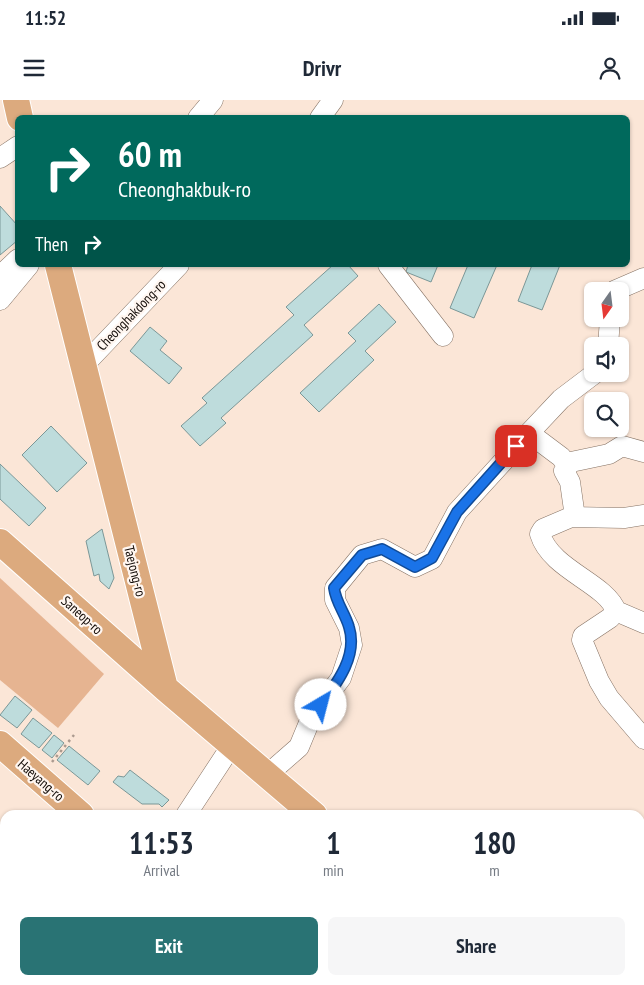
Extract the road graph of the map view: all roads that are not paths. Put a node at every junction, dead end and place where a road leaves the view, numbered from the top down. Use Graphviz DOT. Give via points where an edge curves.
graph roads {
  1 [pos="16,100"];
  2 [pos="213,100"];
  3 [pos="334,100"];
  4 [pos="19,115"];
  5 [pos="200,115"];
  6 [pos="322,115"];
  7 [pos="15,148"];
  8 [pos="0,158"];
  9 [pos="15,252"];
  10 [pos="15,262"];
  11 [pos="0,264"];
  12 [pos="27,267"];
  13 [pos="58,267"];
  14 [pos="177,267"];
  15 [pos="390,267"];
  16 [pos="0,276"];
  17 [pos="644,278"];
  18 [pos="629,284"];
  19 [pos="0,300"];
  20 [pos="443,336"];
  21 [pos="83,366"];
  22 [pos="584,381"];
  23 [pos="529,433"];
  24 [pos="644,452"];
  25 [pos="568,466"];
  26 [pos="644,515"];
  27 [pos="575,517"];
  28 [pos="0,542"];
  29 [pos="616,611"];
  30 [pos="644,622"];
  31 [pos="165,688"];
  32 [pos="644,739"];
  33 [pos="0,744"];
  34 [pos="232,744"];
  35 [pos="267,775"];
  36 [pos="75,810"];
  37 [pos="189,810"];
  38 [pos="308,810"];
  1 -- 4 [label="main road"];
  2 -- 5 [label="street"];
  3 -- 6 [label="street"];
  7 -- 8 [label="street"];
  9 -- 11 [label="street"];
  10 -- 16 [label="street"];
  12 -- 19 [label="street"];
  13 -- 21 [label="main road, Taejong-ro"];
  14 -- 21 [label="street, Cheonghakdong-ro"];
  15 -- 20 [label="street"];
  17 -- 18 [label="street"];
  21 -- 31 [label="main road, Taejong-ro"];
  22 -- 23 [label="street" via="561,398"];
  23 -- 25 [label="street" via="561,456"];
  23 -- 35 [label="street" via="457,512 432,558 415,567 382,549 362,555 334,588 352,645 341,678 311,718 299,747"];
  24 -- 25 [label="street" via="622,446 609,454 580,459"];
  25 -- 27 [label="street" via="564,471 570,482"];
  26 -- 27 [label="street"];
  27 -- 29 [label="street" via="541,530 542,539 550,553 600,592"];
  28 -- 31 [label="main road, Saneop-ro"];
  29 -- 30 [label="street"];
  29 -- 32 [label="street" via="582,640 599,681"];
  31 -- 34 [label="main road"];
  33 -- 36 [label="main road, Haeyang-ro"];
  34 -- 35 [label="main road"];
  34 -- 37 [label="street"];
  35 -- 38 [label="main road"];
}
